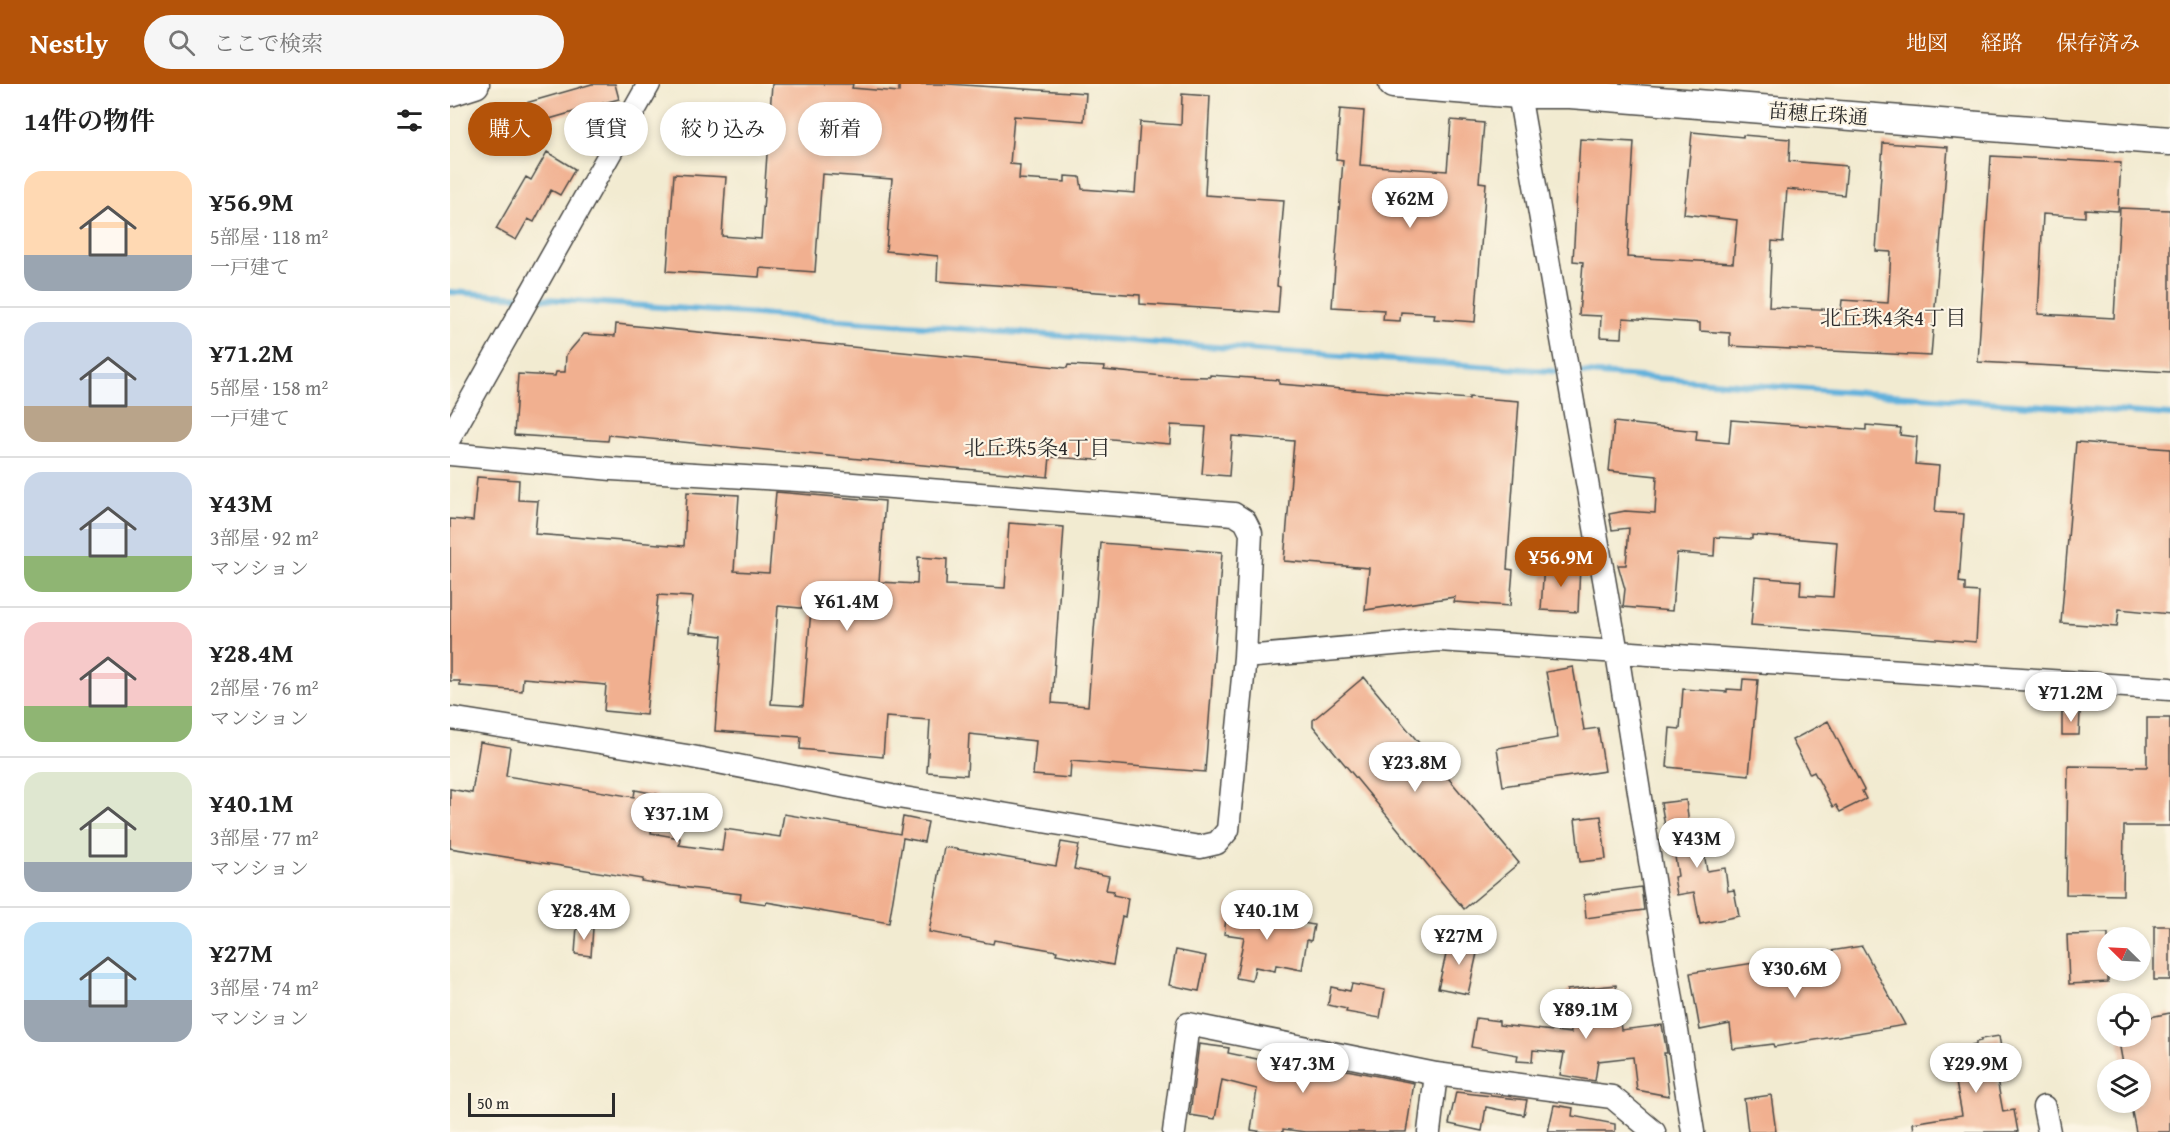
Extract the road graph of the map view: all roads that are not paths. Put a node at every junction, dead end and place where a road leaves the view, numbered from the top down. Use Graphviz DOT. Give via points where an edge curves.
graph roads {
  1 [pos="475,84"];
  2 [pos="649,84"];
  3 [pos="1394,84"];
  4 [pos="450,92"];
  5 [pos="1519,93"];
  6 [pos="2170,141"];
  7 [pos="450,437"];
  8 [pos="450,454"];
  9 [pos="1617,652"];
  10 [pos="1245,657"];
  11 [pos="2170,689"];
  12 [pos="450,718"];
  13 [pos="1436,1074"];
  14 [pos="2044,1107"];
  15 [pos="1174,1132"];
  16 [pos="1429,1132"];
  17 [pos="1653,1132"];
  18 [pos="1693,1132"];
  19 [pos="2049,1132"];
  1 -- 4 [label="street"];
  2 -- 7 [label="street"];
  3 -- 5 [label="street, 苗穂丘珠通"];
  5 -- 6 [label="street, 苗穂丘珠通"];
  5 -- 9 [label="street"];
  8 -- 10 [label="street" via="1234,514 1245,521 1251,533"];
  9 -- 10 [label="street" via="1439,640"];
  9 -- 11 [label="street"];
  9 -- 18 [label="street"];
  10 -- 12 [label="street" via="1228,830 1217,843 1200,847"];
  13 -- 15 [label="street" via="1188,1024"];
  13 -- 16 [label="street"];
  13 -- 17 [label="street" via="1612,1097"];
  14 -- 19 [label="street"];
}
